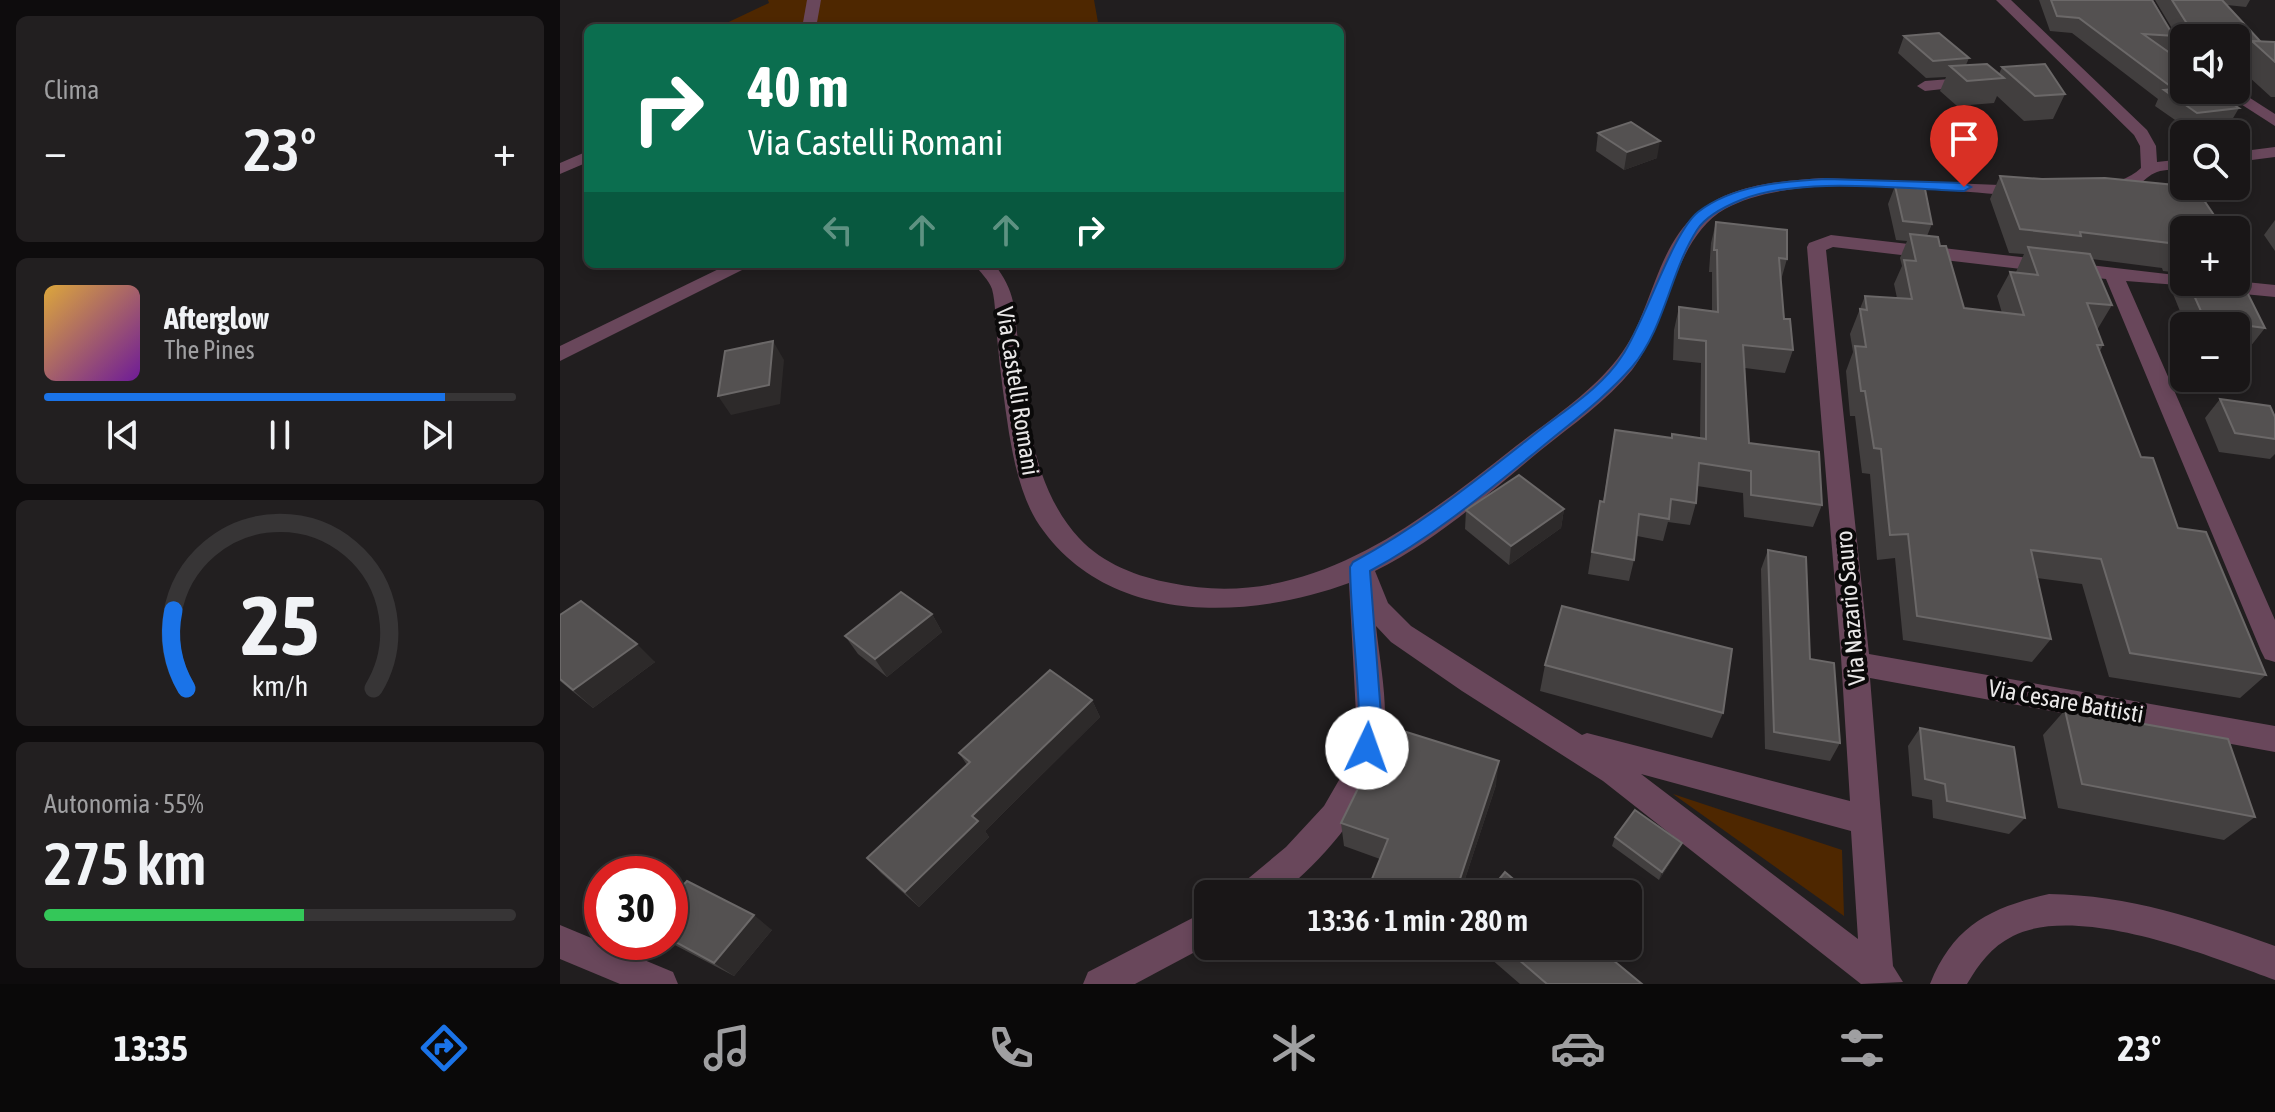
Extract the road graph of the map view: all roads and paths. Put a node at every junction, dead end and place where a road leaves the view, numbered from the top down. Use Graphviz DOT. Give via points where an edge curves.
graph roads {
  1 [pos="814,0"];
  2 [pos="2003,0"];
  3 [pos="2146,0"];
  4 [pos="810,24"];
  5 [pos="2170,42"];
  6 [pos="1987,81"];
  7 [pos="1925,86"];
  8 [pos="2249,104"];
  9 [pos="2275,121"];
  10 [pos="2275,152"];
  11 [pos="2250,155"];
  12 [pos="584,158"];
  13 [pos="2170,166"];
  14 [pos="2149,168"];
  15 [pos="560,169"];
  16 [pos="2044,192"];
  17 [pos="2094,193"];
  18 [pos="736,268"];
  19 [pos="987,268"];
  20 [pos="2114,275"];
  21 [pos="2170,281"];
  22 [pos="2250,288"];
  23 [pos="2275,291"];
  24 [pos="560,354"];
  25 [pos="1360,567"];
  26 [pos="2275,651"];
  27 [pos="1856,664"];
  28 [pos="2275,739"];
  29 [pos="1569,741"];
  30 [pos="1867,820"];
  31 [pos="1272,880"];
  32 [pos="1194,934"];
  33 [pos="560,942"];
  34 [pos="2275,963"];
  35 [pos="1883,980"];
  36 [pos="661,984"];
  37 [pos="1100,984"];
  38 [pos="1947,984"];
  1 -- 4 [label="street"];
  2 -- 14 [label="street" via="2073,75 2141,133"];
  3 -- 5 [label="street"];
  6 -- 7 [label="street"];
  8 -- 9 [label="street"];
  10 -- 11 [label="street"];
  12 -- 15 [label="street"];
  13 -- 14 [label="street"];
  14 -- 17 [label="street" via="2123,189"];
  16 -- 25 [label="street, Via Castelli Romani" via="1826,183 1771,187 1722,203 1690,229 1628,362 1446,514"];
  18 -- 24 [label="street"];
  19 -- 25 [label="street, Via Castelli Romani" via="1001,286 1035,492 1047,516 1085,558 1138,587 1199,598 1290,591"];
  20 -- 21 [label="street"];
  20 -- 26 [label="street"];
  20 -- 27 [label="street, Via Nazario Sauro" via="1831,241 1816,249"];
  22 -- 23 [label="street"];
  25 -- 29 [label="street" via="1372,601 1389,624"];
  25 -- 31 [label="street" via="1370,715 1367,748 1334,821"];
  27 -- 28 [label="street, Via Cesare Battisti"];
  27 -- 30 [label="street, Via Nazario Sauro"];
  29 -- 30 [label="street"];
  29 -- 35 [label="street" via="1639,789"];
  30 -- 35 [label="street, Via Nazario Sauro"];
  32 -- 37 [label="street"];
  33 -- 36 [label="street"];
  34 -- 38 [label="street" via="2188,931 2123,915 2036,911 1993,925 1978,937"];
}
